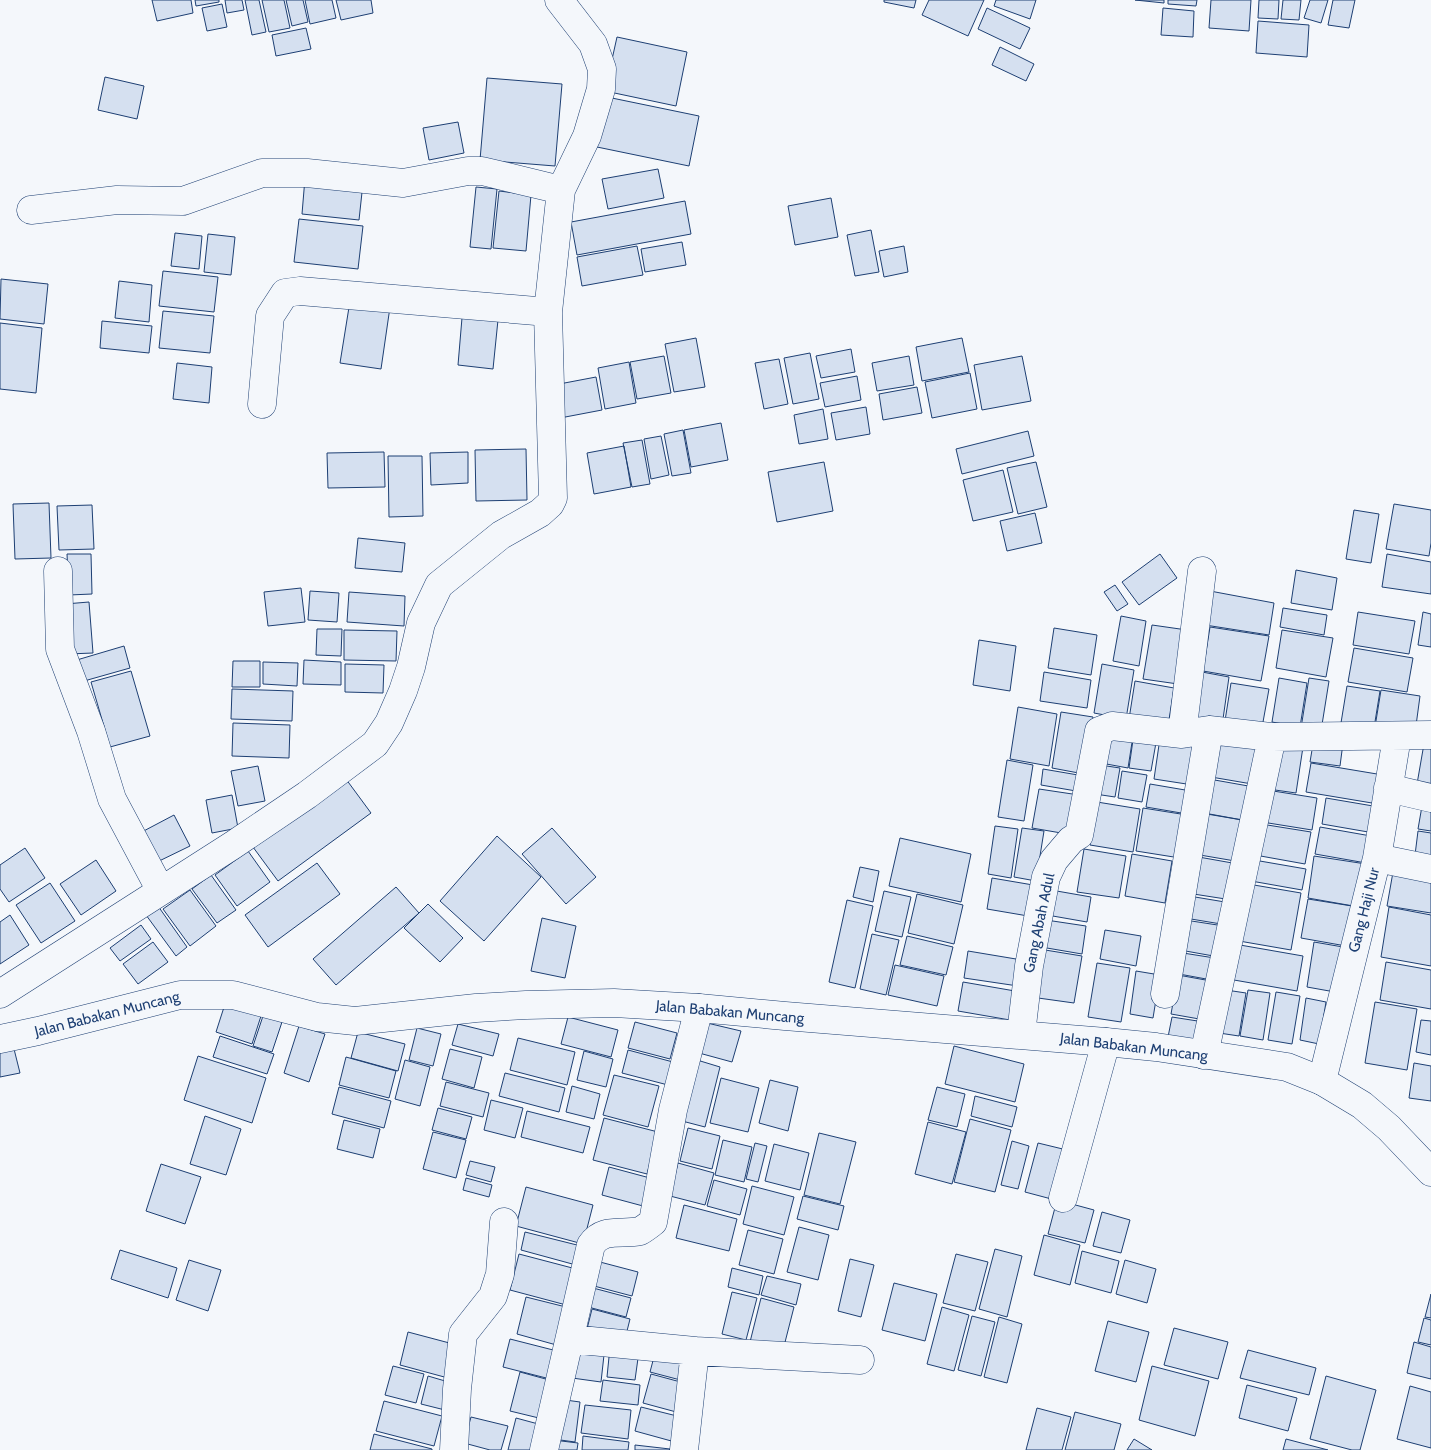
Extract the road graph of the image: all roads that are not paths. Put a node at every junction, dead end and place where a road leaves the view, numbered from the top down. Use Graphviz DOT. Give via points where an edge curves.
graph roads {
  1 [pos="559,0"];
  2 [pos="561,190"];
  3 [pos="31,210"];
  4 [pos="548,312"];
  5 [pos="262,404"];
  6 [pos="58,571"];
  7 [pos="1202,571"];
  8 [pos="1196,732"];
  9 [pos="1431,735"];
  10 [pos="1272,737"];
  11 [pos="1397,737"];
  12 [pos="1388,788"];
  13 [pos="1431,798"];
  14 [pos="1377,858"];
  15 [pos="1431,869"];
  16 [pos="161,891"];
  17 [pos="0,994"];
  18 [pos="1165,994"];
  19 [pos="699,1008"];
  20 [pos="1021,1034"];
  21 [pos="0,1039"];
  22 [pos="1106,1042"];
  23 [pos="1204,1055"];
  24 [pos="1322,1081"];
  25 [pos="1431,1172"];
  26 [pos="1063,1198"];
  27 [pos="504,1222"];
  28 [pos="570,1339"];
  29 [pos="696,1351"];
  30 [pos="860,1360"];
  31 [pos="454,1450"];
  32 [pos="544,1450"];
  33 [pos="684,1450"];
  1 -- 2 [label="street" via="593,44 602,70 601,89 587,136"];
  2 -- 3 [label="street" via="482,171 403,183 316,174 262,173 183,201 117,200"];
  2 -- 4 [label="street"];
  4 -- 5 [label="street" via="300,291 285,293 270,316"];
  4 -- 16 [label="street" via="553,498 550,504 501,535 439,584 421,623 403,691 389,724 375,744 307,795"];
  6 -- 16 [label="street" via="60,649 112,798"];
  7 -- 8 [label="street"];
  8 -- 10 [label="street"];
  8 -- 18 [label="street"];
  8 -- 20 [label="street, Gang Abah Adul" via="1112,726 1099,731 1078,835 1054,860 1046,877 1029,966"];
  9 -- 11 [label="street"];
  10 -- 11 [label="street"];
  10 -- 23 [label="street"];
  11 -- 12 [label="street, Gang Haji Nur"];
  12 -- 13 [label="street"];
  12 -- 14 [label="street, Gang Haji Nur"];
  14 -- 15 [label="street"];
  14 -- 24 [label="street, Gang Haji Nur"];
  16 -- 17 [label="street"];
  19 -- 20 [label="street, Jalan Babakan Muncang"];
  19 -- 21 [label="street, Jalan Babakan Muncang" via="614,1003 526,1005 355,1021 317,1017 234,995 187,994"];
  19 -- 28 [label="street" via="673,1110 653,1222 641,1230 606,1233 591,1244"];
  20 -- 22 [label="street, Jalan Babakan Muncang"];
  22 -- 23 [label="street, Jalan Babakan Muncang"];
  22 -- 26 [label="street"];
  23 -- 24 [label="street, Jalan Babakan Muncang" via="1287,1067"];
  24 -- 25 [label="street, Jalan Babakan Muncang" via="1362,1105"];
  27 -- 31 [label="street" via="500,1274 493,1296 463,1334"];
  28 -- 29 [label="street"];
  28 -- 32 [label="street"];
  29 -- 30 [label="street"];
  29 -- 33 [label="street"];
}
